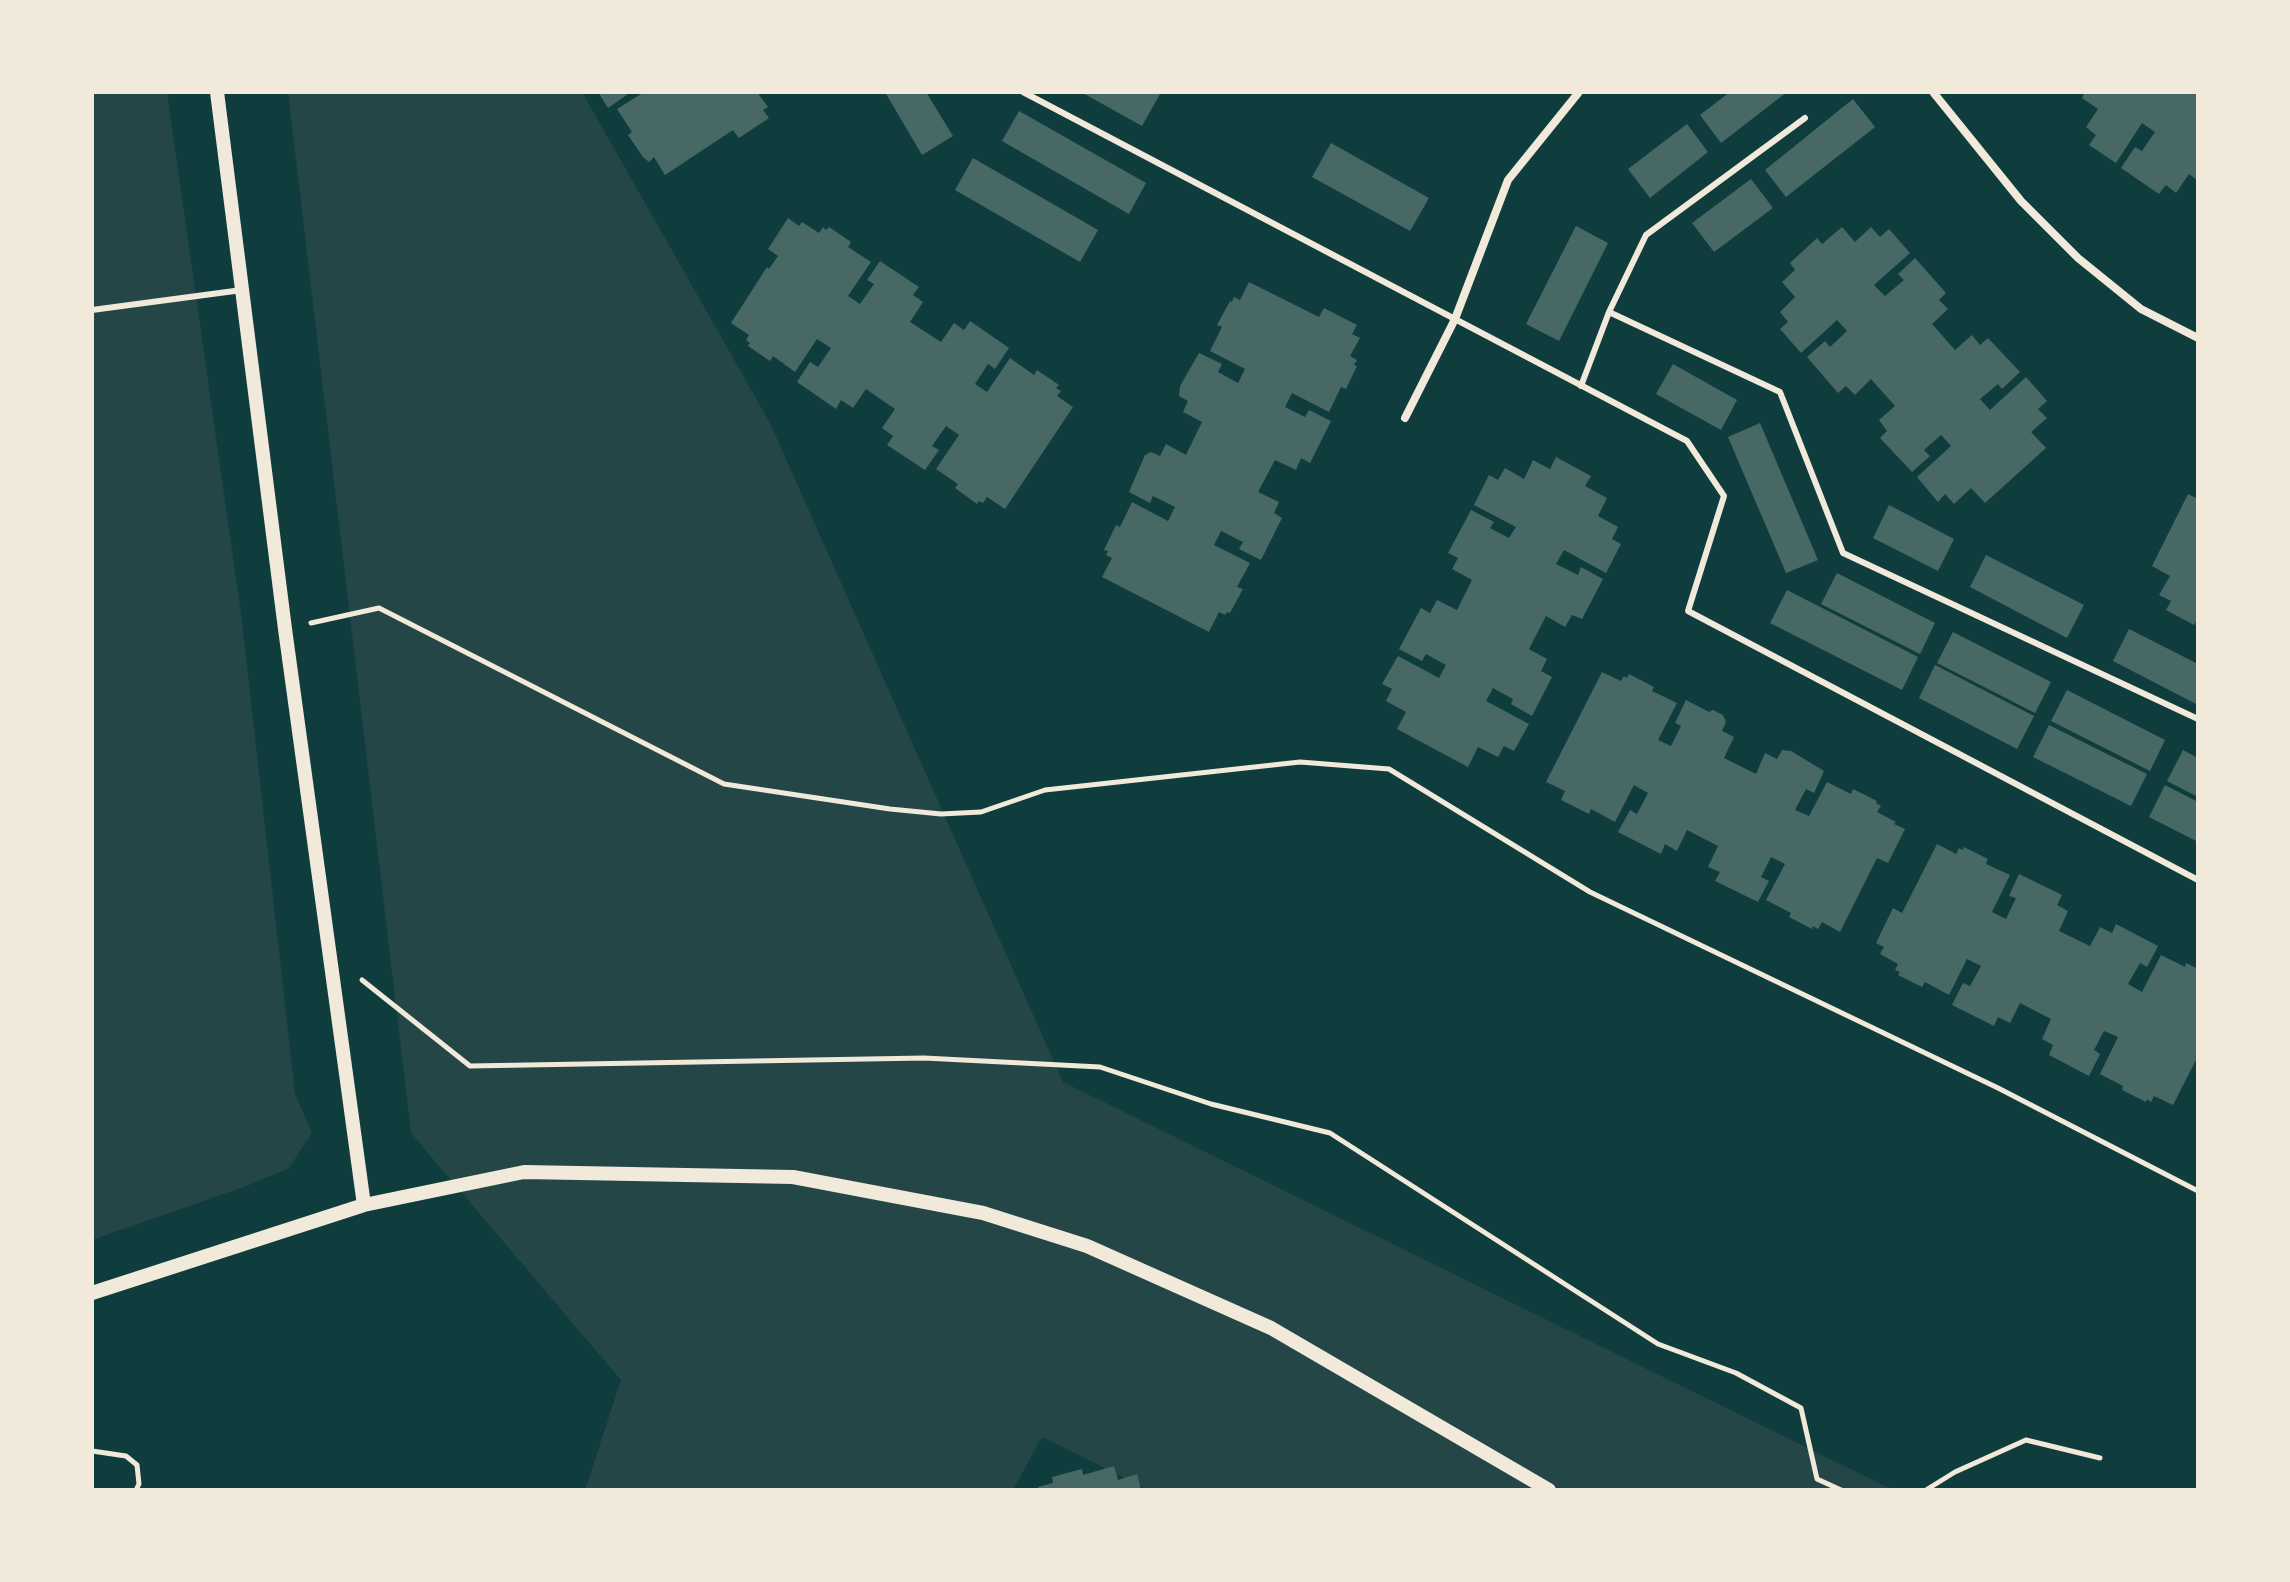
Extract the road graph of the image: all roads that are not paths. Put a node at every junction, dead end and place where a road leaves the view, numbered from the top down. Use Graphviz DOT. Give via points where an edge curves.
graph roads {
  1 [pos="217,92"];
  2 [pos="1023,92"];
  3 [pos="1579,92"];
  4 [pos="1933,92"];
  5 [pos="1805,118"];
  6 [pos="242,290"];
  7 [pos="92,310"];
  8 [pos="1609,312"];
  9 [pos="1455,319"];
  10 [pos="2198,338"];
  11 [pos="1581,386"];
  12 [pos="1405,418"];
  13 [pos="2198,719"];
  14 [pos="2198,880"];
  15 [pos="364,1205"];
  16 [pos="92,1293"];
  17 [pos="1549,1490"];
  1 -- 6 [label="street"];
  2 -- 9 [label="lane"];
  3 -- 9 [label="street" via="1508,180"];
  4 -- 10 [label="street" via="2021,201 2078,258 2141,309"];
  5 -- 8 [label="lane" via="1646,235"];
  6 -- 7 [label="lane"];
  6 -- 15 [label="street"];
  8 -- 11 [label="lane"];
  8 -- 13 [label="lane" via="1780,392 1843,553"];
  9 -- 11 [label="lane"];
  9 -- 12 [label="street"];
  11 -- 14 [label="lane" via="1687,441 1724,496 1688,611"];
  15 -- 16 [label="street"];
  15 -- 17 [label="street" via="540,1172 793,1177 983,1213 1087,1246 1271,1328"];
}
